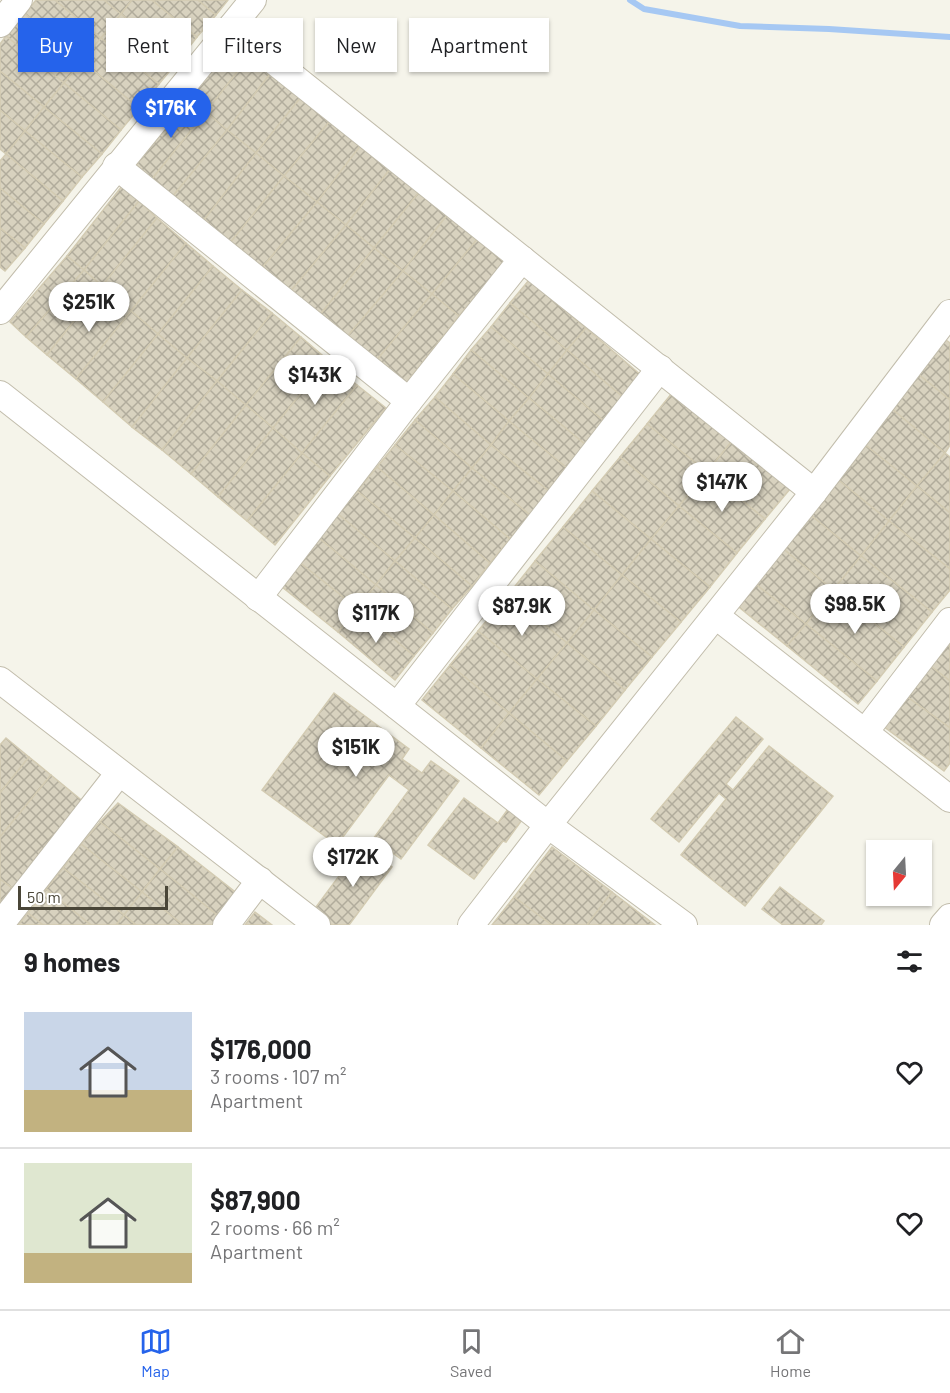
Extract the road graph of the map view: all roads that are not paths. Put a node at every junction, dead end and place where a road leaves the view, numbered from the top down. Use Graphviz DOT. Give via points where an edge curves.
graph roads {
  1 [pos="18,0"];
  2 [pos="253,0"];
  3 [pos="238,18"];
  4 [pos="0,24"];
  5 [pos="203,61"];
  6 [pos="287,72"];
  7 [pos="116,166"];
  8 [pos="522,259"];
  9 [pos="0,311"];
  10 [pos="950,313"];
  11 [pos="660,368"];
  12 [pos="0,394"];
  13 [pos="409,401"];
  14 [pos="814,492"];
  15 [pos="258,598"];
  16 [pos="716,616"];
  17 [pos="950,621"];
  18 [pos="0,680"];
  19 [pos="397,706"];
  20 [pos="865,732"];
  21 [pos="119,773"];
  22 [pos="950,799"];
  23 [pos="548,825"];
  24 [pos="260,880"];
  25 [pos="950,917"];
  26 [pos="0,925"];
  27 [pos="226,925"];
  28 [pos="317,925"];
  29 [pos="471,925"];
  30 [pos="684,925"];
  31 [pos="943,925"];
  1 -- 4 [label="street"];
  2 -- 3 [label="street"];
  5 -- 7 [label="street"];
  6 -- 8 [label="street"];
  7 -- 9 [label="street"];
  7 -- 13 [label="street"];
  8 -- 11 [label="street"];
  8 -- 13 [label="street"];
  10 -- 14 [label="street"];
  11 -- 14 [label="street"];
  11 -- 19 [label="street"];
  12 -- 15 [label="street"];
  13 -- 15 [label="street"];
  14 -- 16 [label="street"];
  15 -- 19 [label="street"];
  16 -- 20 [label="street"];
  16 -- 23 [label="street"];
  17 -- 20 [label="street"];
  18 -- 21 [label="street"];
  19 -- 23 [label="street"];
  20 -- 22 [label="street"];
  21 -- 24 [label="street"];
  21 -- 26 [label="street"];
  23 -- 29 [label="street"];
  23 -- 30 [label="street"];
  24 -- 27 [label="street"];
  24 -- 28 [label="street"];
  25 -- 31 [label="street"];
}
